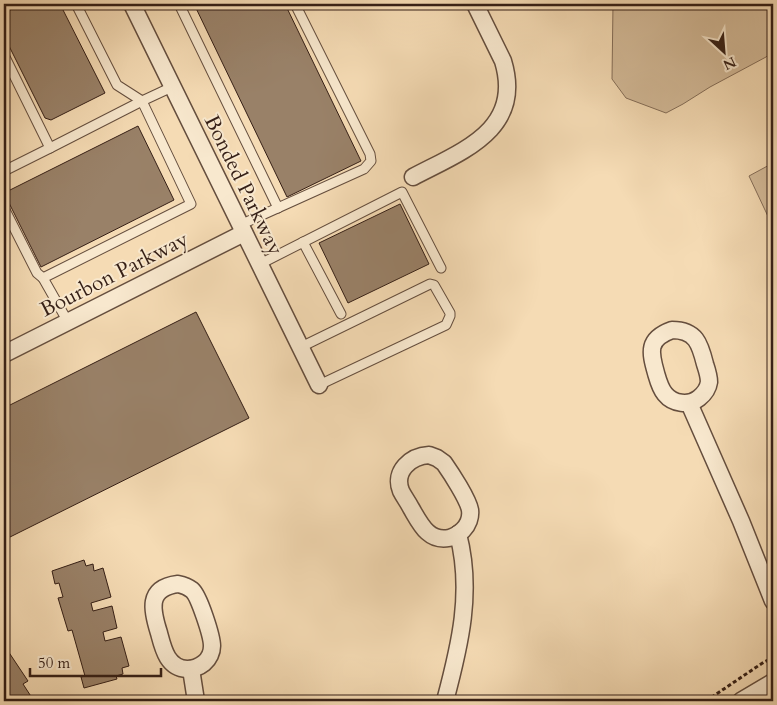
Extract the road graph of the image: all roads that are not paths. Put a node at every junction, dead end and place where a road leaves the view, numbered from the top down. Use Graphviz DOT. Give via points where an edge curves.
graph roads {
  1 [pos="76,4"];
  2 [pos="132,4"];
  3 [pos="179,4"];
  4 [pos="295,4"];
  5 [pos="475,4"];
  6 [pos="4,55"];
  7 [pos="172,87"];
  8 [pos="142,100"];
  9 [pos="50,148"];
  10 [pos="4,171"];
  11 [pos="413,177"];
  12 [pos="4,208"];
  13 [pos="278,208"];
  14 [pos="242,229"];
  15 [pos="303,242"];
  16 [pos="260,264"];
  17 [pos="441,268"];
  18 [pos="44,278"];
  19 [pos="340,314"];
  20 [pos="68,322"];
  21 [pos="301,347"];
  22 [pos="4,354"];
  23 [pos="319,385"];
  24 [pos="689,403"];
  25 [pos="458,534"];
  26 [pos="773,600"];
  27 [pos="191,669"];
  28 [pos="773,682"];
  29 [pos="196,701"];
  30 [pos="445,701"];
  31 [pos="741,701"];
  1 -- 8 [label="lane" via="117,85"];
  2 -- 7 [label="street, Bonded Parkway"];
  3 -- 13 [label="lane"];
  4 -- 13 [label="lane" via="371,161 364,170"];
  5 -- 11 [label="street" via="506,70 507,92 502,110 481,140"];
  6 -- 9 [label="lane"];
  7 -- 8 [label="lane"];
  7 -- 14 [label="street, Bonded Parkway"];
  8 -- 9 [label="lane"];
  8 -- 18 [label="lane" via="191,204"];
  9 -- 10 [label="lane"];
  12 -- 18 [label="lane" via="37,273"];
  13 -- 14 [label="lane"];
  14 -- 16 [label="street, Bonded Parkway"];
  14 -- 20 [label="street, Bourbon Parkway"];
  15 -- 16 [label="lane"];
  15 -- 17 [label="lane" via="402,192"];
  15 -- 19 [label="lane"];
  16 -- 21 [label="street, Bonded Parkway"];
  18 -- 20 [label="lane"];
  20 -- 22 [label="street, Bourbon Parkway"];
  21 -- 23 [label="street, Bonded Parkway"];
  21 -- 23 [label="lane" via="430,284 434,285 450,313 446,325"];
  24 -- 24 [label="street" via="703,395 709,380 695,337 672,330 658,339 651,354 665,394 672,400"];
  24 -- 26 [label="street"];
  25 -- 25 [label="street" via="470,518 470,509 444,462 428,455 412,459 401,473 400,490 422,527 436,538"];
  25 -- 30 [label="street" via="465,567 464,615"];
  27 -- 27 [label="street" via="205,662 212,641 197,596 185,586 170,585 157,594 152,609 169,660 175,666"];
  27 -- 29 [label="street"];
  28 -- 31 [label="street"];
}
